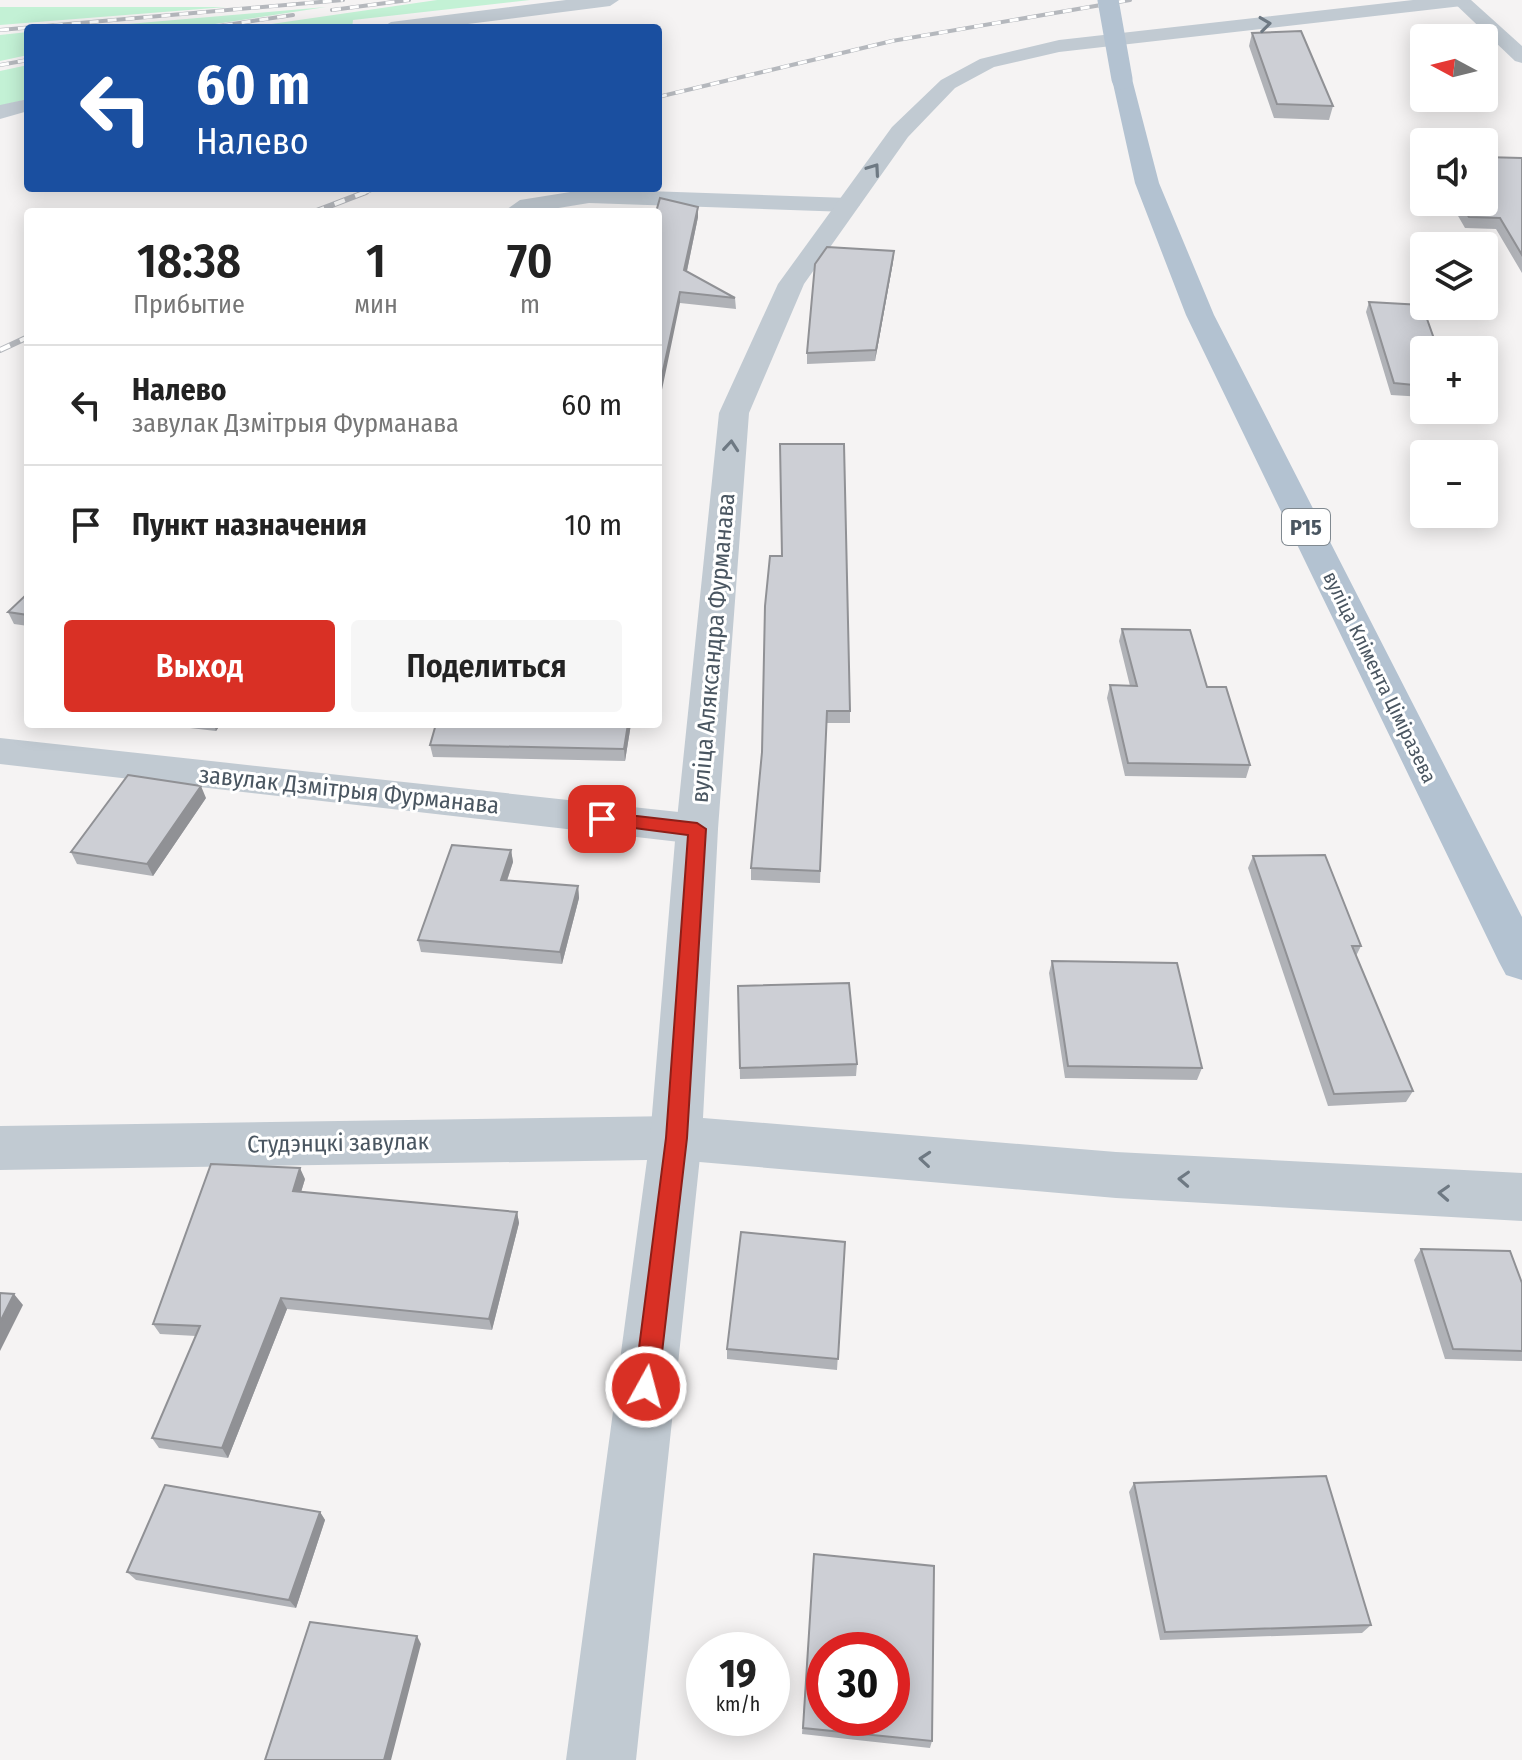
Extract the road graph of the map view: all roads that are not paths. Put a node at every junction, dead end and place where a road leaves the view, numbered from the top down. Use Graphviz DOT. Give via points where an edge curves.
graph roads {
  1 [pos="610,0"];
  2 [pos="1108,0"];
  3 [pos="1461,0"];
  4 [pos="422,24"];
  5 [pos="1522,57"];
  6 [pos="24,106"];
  7 [pos="0,112"];
  8 [pos="848,205"];
  9 [pos="526,208"];
  10 [pos="0,751"];
  11 [pos="697,829"];
  12 [pos="1522,962"];
  13 [pos="676,1138"];
  14 [pos="0,1148"];
  15 [pos="1522,1197"];
  16 [pos="601,1760"];
  1 -- 4 [label="street"];
  2 -- 12 [label="main road, вуліца Клімента Ціміразева / Р15, bridge" via="1147,183 1200,315"];
  3 -- 5 [label="street"];
  8 -- 3 [label="street, вуліца Аляксандра Фурманава, one-way" via="900,132 948,84 987,63 1059,46"];
  6 -- 7 [label="street"];
  8 -- 9 [label="street" via="589,196"];
  11 -- 8 [label="street, вуліца Аляксандра Фурманава, one-way" via="734,413 791,284"];
  10 -- 11 [label="street, завулак Дзмітрыя Фурманава"];
  11 -- 13 [label="street, вуліца Аляксандра Фурманава"];
  13 -- 14 [label="street, Студэнцкі завулак"];
  15 -- 13 [label="street, Студэнцкі завулак, one-way" via="1116,1175"];
  13 -- 16 [label="street, вуліца Аляксандра Фурманава"];
}
